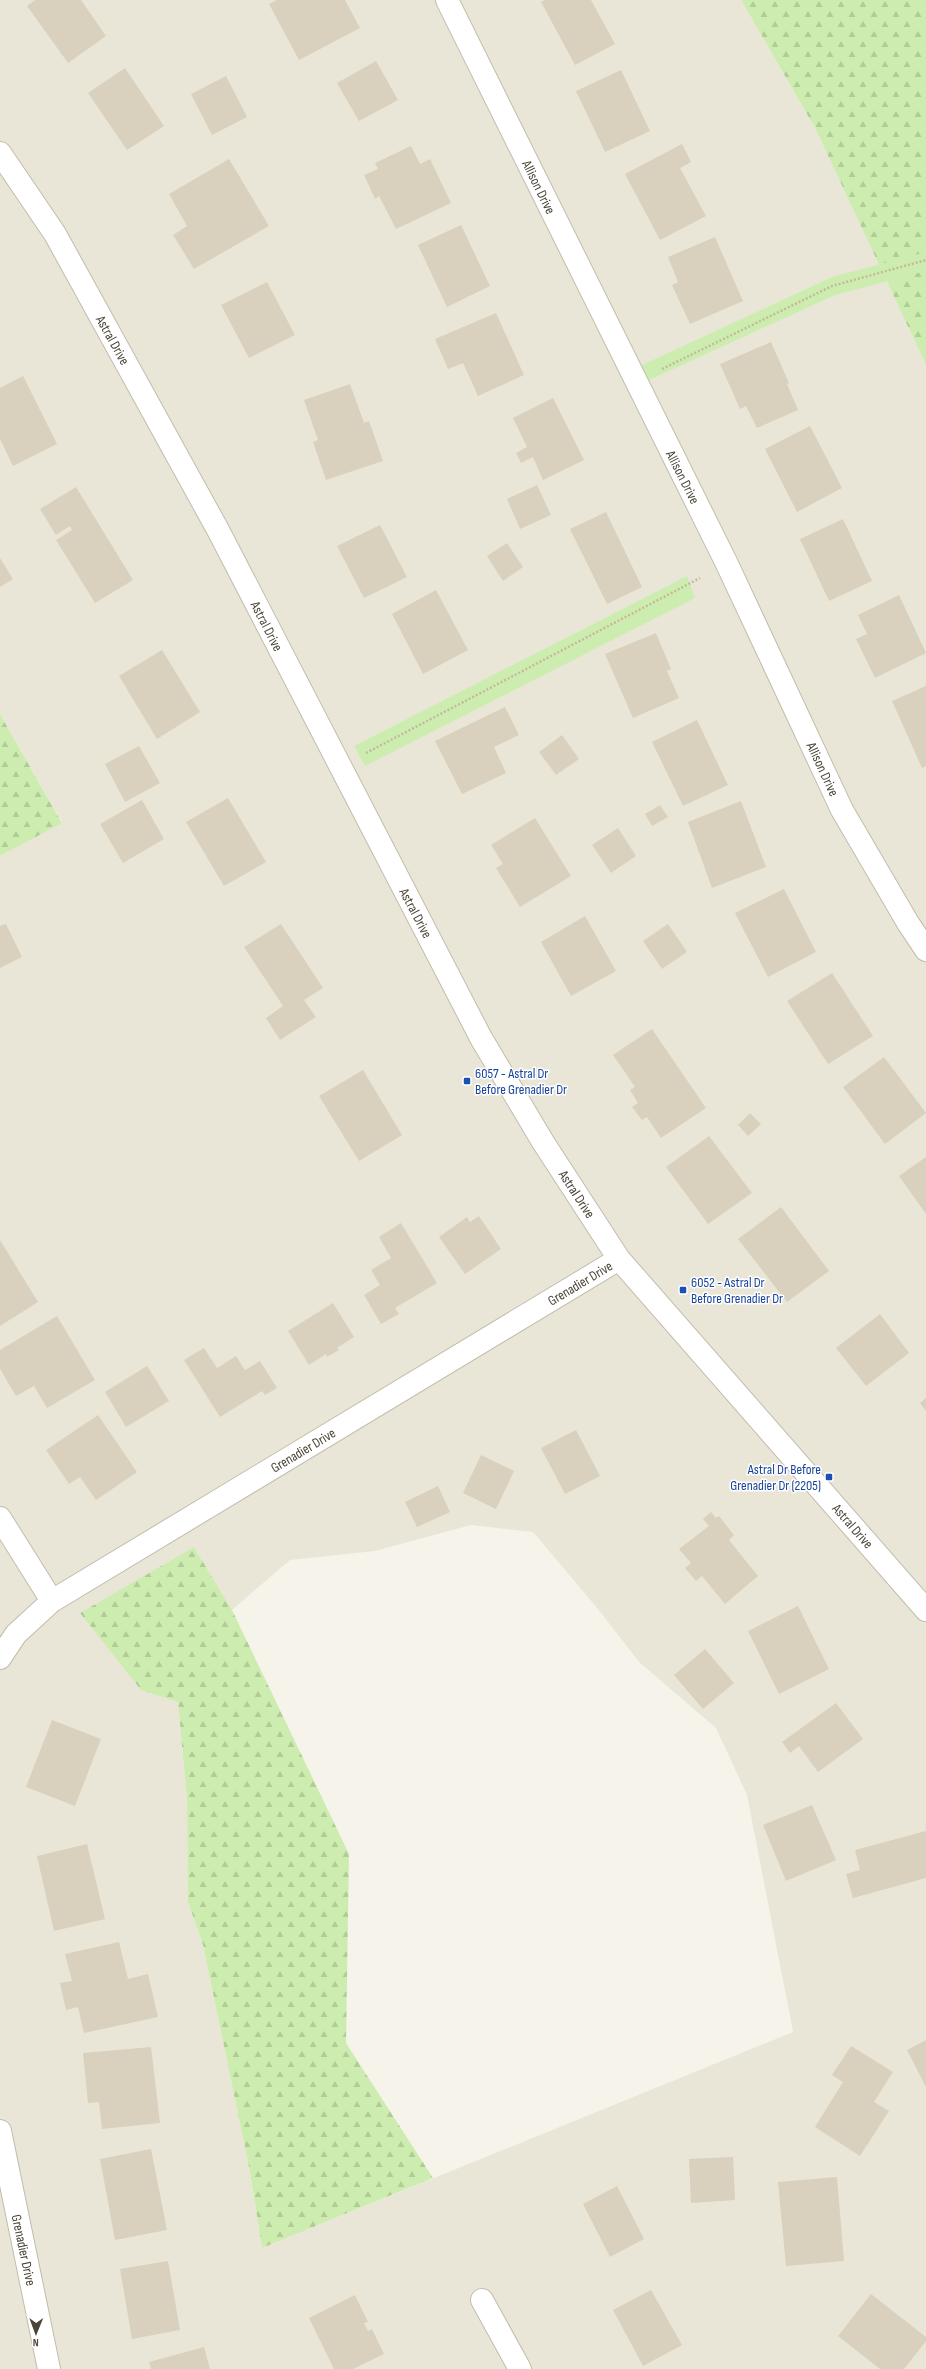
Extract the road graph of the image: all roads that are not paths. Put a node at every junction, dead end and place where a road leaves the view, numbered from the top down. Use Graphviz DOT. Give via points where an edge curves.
graph roads {
  1 [pos="448,0"];
  2 [pos="0,153"];
  3 [pos="926,950"];
  4 [pos="619,1259"];
  5 [pos="0,1518"];
  6 [pos="52,1601"];
  7 [pos="926,1610"];
  8 [pos="0,1658"];
  9 [pos="0,2131"];
  10 [pos="482,2300"];
  11 [pos="49,2369"];
  12 [pos="520,2369"];
  1 -- 3 [label="street, Allison Drive" via="727,564 842,810"];
  2 -- 4 [label="street, Astral Drive" via="55,234 218,530 481,1038 543,1142"];
  4 -- 6 [label="street, Grenadier Drive"];
  4 -- 7 [label="street, Astral Drive"];
  5 -- 6 [label="street"];
  6 -- 8 [label="street, Grenadier Drive" via="16,1634"];
  9 -- 11 [label="street, Grenadier Drive"];
  10 -- 12 [label="street"];
}
